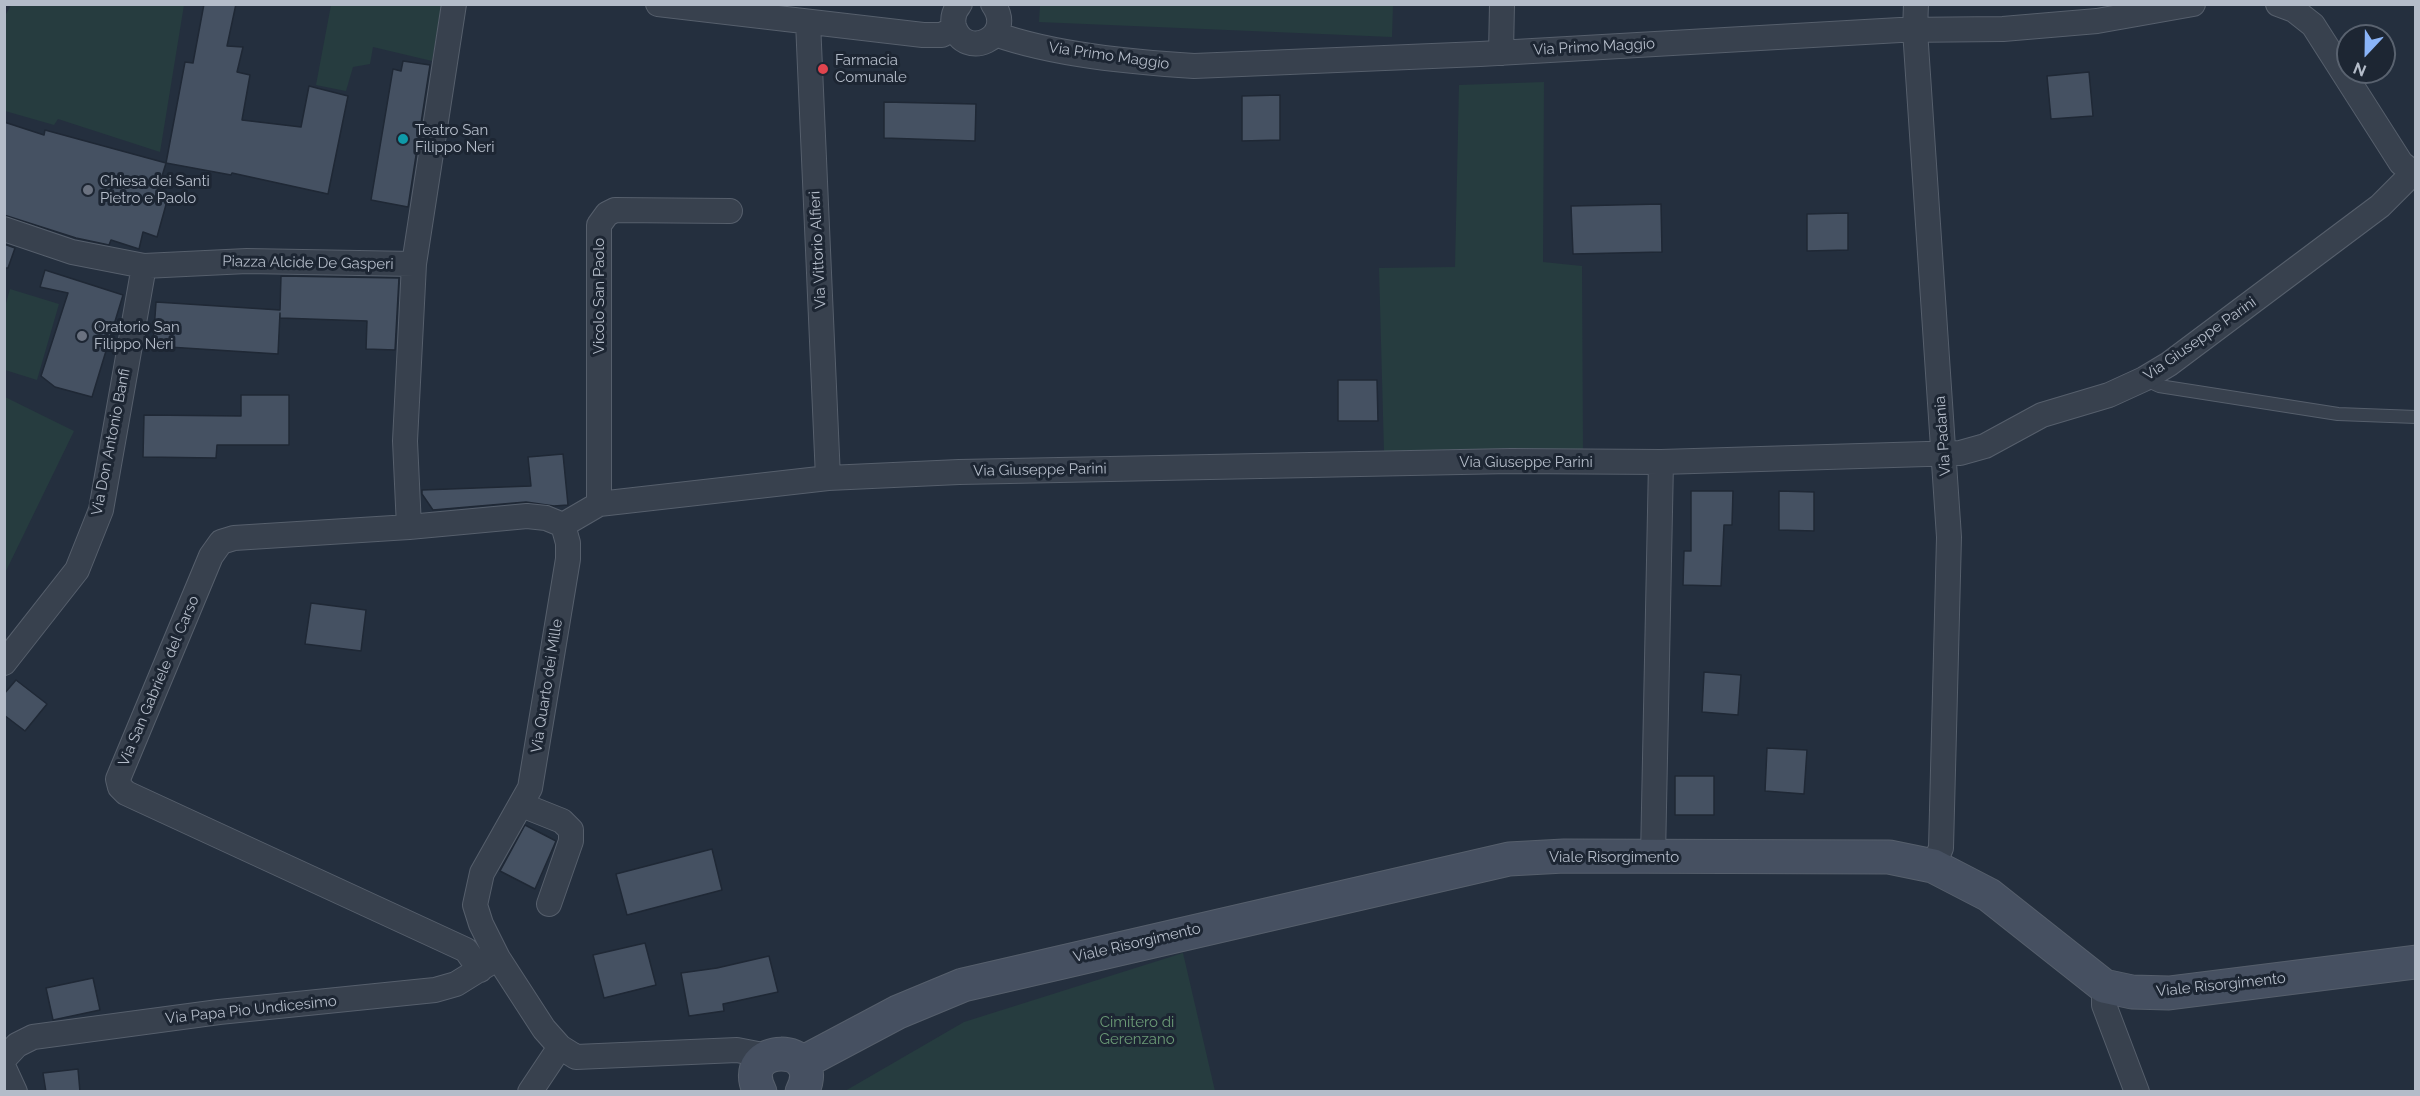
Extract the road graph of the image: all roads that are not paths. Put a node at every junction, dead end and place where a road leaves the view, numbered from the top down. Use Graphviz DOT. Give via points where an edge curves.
graph roads {
  1 [pos="454,4"];
  2 [pos="658,4"];
  3 [pos="960,4"];
  4 [pos="993,4"];
  5 [pos="1502,4"];
  6 [pos="1916,4"];
  7 [pos="2193,4"];
  8 [pos="2278,4"];
  9 [pos="808,22"];
  10 [pos="954,28"];
  11 [pos="1914,30"];
  12 [pos="995,34"];
  13 [pos="1502,53"];
  14 [pos="2414,174"];
  15 [pos="730,211"];
  16 [pos="4,229"];
  17 [pos="414,264"];
  18 [pos="144,266"];
  19 [pos="2144,379"];
  20 [pos="2415,417"];
  21 [pos="1945,455"];
  22 [pos="1661,462"];
  23 [pos="828,478"];
  24 [pos="599,504"];
  25 [pos="562,525"];
  26 [pos="409,527"];
  27 [pos="4,663"];
  28 [pos="522,805"];
  29 [pos="1653,857"];
  30 [pos="1933,866"];
  31 [pos="549,904"];
  32 [pos="2415,962"];
  33 [pos="489,964"];
  34 [pos="2104,986"];
  35 [pos="560,1047"];
  36 [pos="753,1053"];
  37 [pos="4,1059"];
  38 [pos="4,1068"];
  39 [pos="802,1077"];
  40 [pos="15,1092"];
  41 [pos="530,1092"];
  42 [pos="760,1092"];
  43 [pos="2137,1092"];
  1 -- 17 [label="street, Piazza Alcide De Gasperi"];
  2 -- 9 [label="street"];
  3 -- 10 [label="street" via="954,14"];
  4 -- 12 [label="street" via="1000,20"];
  5 -- 13 [label="street"];
  6 -- 11 [label="street, Via Padania"];
  7 -- 11 [label="street, Via Primo Maggio" via="2097,21 2003,29"];
  8 -- 14 [label="street" via="2294,10 2313,25 2401,163"];
  9 -- 10 [label="street" via="923,35 942,35"];
  9 -- 23 [label="street, Via Vittorio Alfieri"];
  10 -- 12 [label="street" via="963,40 977,44"];
  11 -- 13 [label="street, Via Primo Maggio"];
  11 -- 21 [label="street, Via Padania"];
  12 -- 13 [label="street, Via Primo Maggio" via="1034,45 1154,64 1194,66"];
  14 -- 19 [label="street, Via Giuseppe Parini" via="2380,206"];
  15 -- 24 [label="street, Vicolo San Paolo" via="615,210 599,225"];
  16 -- 18 [label="street, Piazza Alcide De Gasperi" via="72,252"];
  17 -- 18 [label="street, Piazza Alcide De Gasperi" via="247,261"];
  17 -- 26 [label="street" via="405,441"];
  18 -- 27 [label="street, Via Don Antonio Banfi" via="101,510 77,570"];
  19 -- 20 [label="lane" via="2159,386 2338,414"];
  19 -- 21 [label="street, Via Giuseppe Parini" via="2109,395 2042,415 1984,446"];
  21 -- 22 [label="street, Via Giuseppe Parini"];
  21 -- 30 [label="street, Via Padania" via="1949,537 1941,848"];
  22 -- 23 [label="street, Via Giuseppe Parini" via="959,471"];
  22 -- 29 [label="street"];
  23 -- 24 [label="street, Via Giuseppe Parini"];
  24 -- 25 [label="street, Via Giuseppe Parini"];
  25 -- 26 [label="street" via="527,516"];
  25 -- 28 [label="street, Via Quarto dei Mille" via="568,559 530,788"];
  26 -- 33 [label="street, Via San Gabriele del Carso" via="221,542 211,556 118,779 126,793"];
  28 -- 31 [label="street" via="562,821 571,830 571,842"];
  28 -- 33 [label="street, Via Quarto dei Mille" via="482,873 477,892"];
  29 -- 30 [label="street, Viale Risorgimento" via="1889,857"];
  29 -- 39 [label="street, Viale Risorgimento" via="1509,859 999,975 930,997"];
  30 -- 34 [label="street, Viale Risorgimento" via="1989,895"];
  32 -- 34 [label="street, Viale Risorgimento" via="2169,993"];
  33 -- 35 [label="street, Via Quarto dei Mille"];
  33 -- 37 [label="street, Via Papa Pio Undicesimo" via="456,984 435,990 219,1012 33,1037 17,1045"];
  34 -- 43 [label="street" via="2104,1005"];
  35 -- 36 [label="street, Via Quarto dei Mille" via="576,1057 594,1058"];
  35 -- 41 [label="street"];
  36 -- 39 [label="street, Viale Risorgimento" via="782,1053 796,1058"];
  36 -- 42 [label="street"];
  38 -- 40 [label="street"];
}
